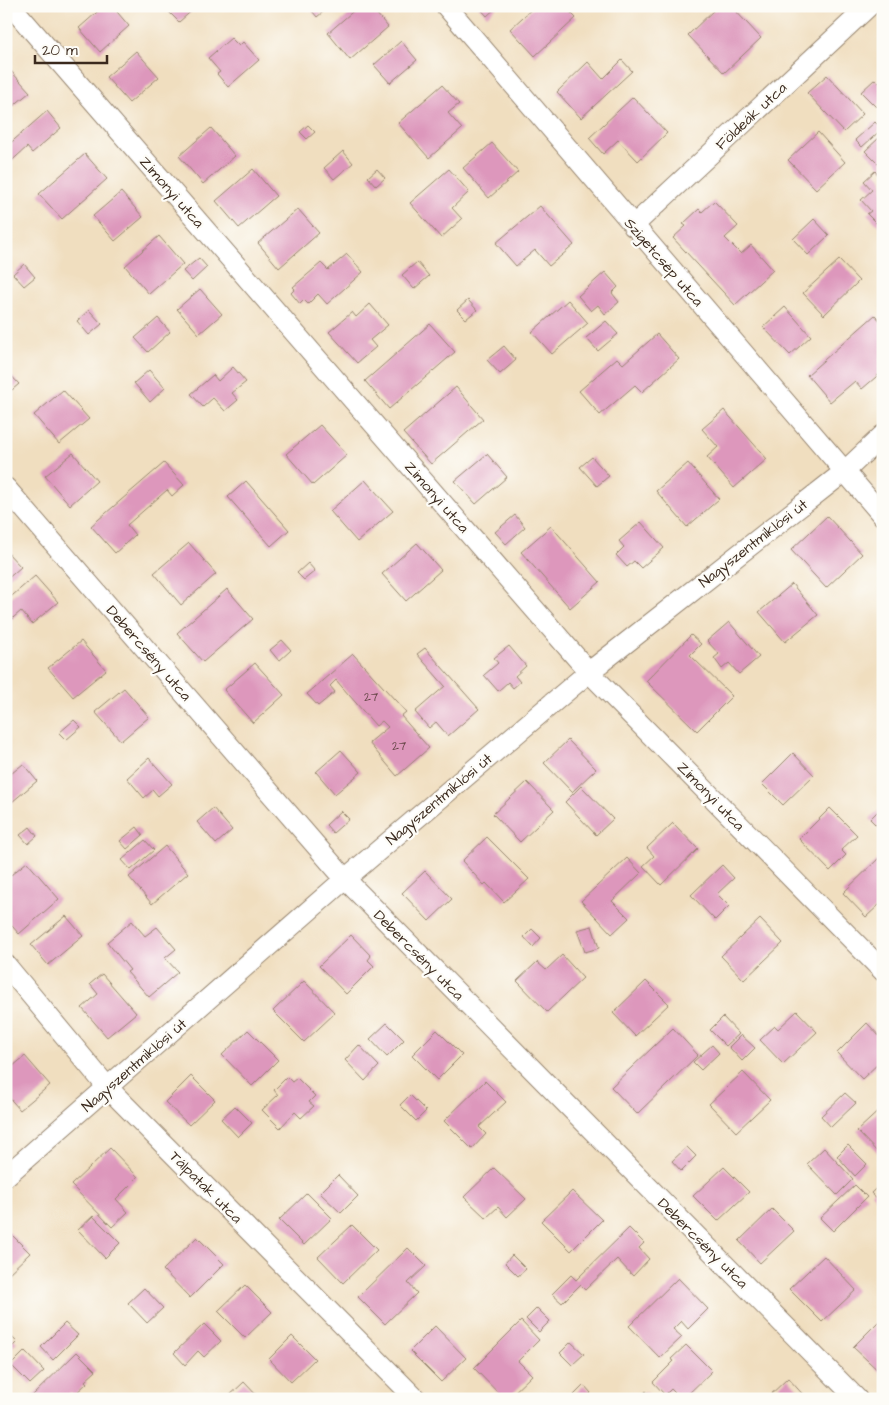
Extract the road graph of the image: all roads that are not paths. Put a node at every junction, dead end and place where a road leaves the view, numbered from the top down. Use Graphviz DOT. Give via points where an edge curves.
graph roads {
  1 [pos="11,6"];
  2 [pos="446,6"];
  3 [pos="869,6"];
  4 [pos="633,226"];
  5 [pos="883,435"];
  6 [pos="844,472"];
  7 [pos="6,488"];
  8 [pos="883,516"];
  9 [pos="589,672"];
  10 [pos="344,879"];
  11 [pos="6,965"];
  12 [pos="883,971"];
  13 [pos="108,1088"];
  14 [pos="6,1176"];
  15 [pos="416,1399"];
  16 [pos="857,1399"];
  1 -- 9 [label="street, Zimonyi utca"];
  2 -- 4 [label="street, Szigetcsép utca"];
  3 -- 4 [label="street, Földeák utca"];
  4 -- 6 [label="street, Szigetcsép utca"];
  5 -- 6 [label="street, Nagyszentmiklósi út"];
  6 -- 8 [label="street, Szigetcsép utca"];
  6 -- 9 [label="street, Nagyszentmiklósi út"];
  7 -- 10 [label="street, Debercsény utca"];
  9 -- 10 [label="street, Nagyszentmiklósi út"];
  9 -- 12 [label="street, Zimonyi utca"];
  10 -- 13 [label="street, Nagyszentmiklósi út"];
  10 -- 16 [label="street, Debercsény utca"];
  11 -- 13 [label="street, Tálpatak utca"];
  13 -- 14 [label="street, Nagyszentmiklósi út"];
  13 -- 15 [label="street, Tálpatak utca"];
}
